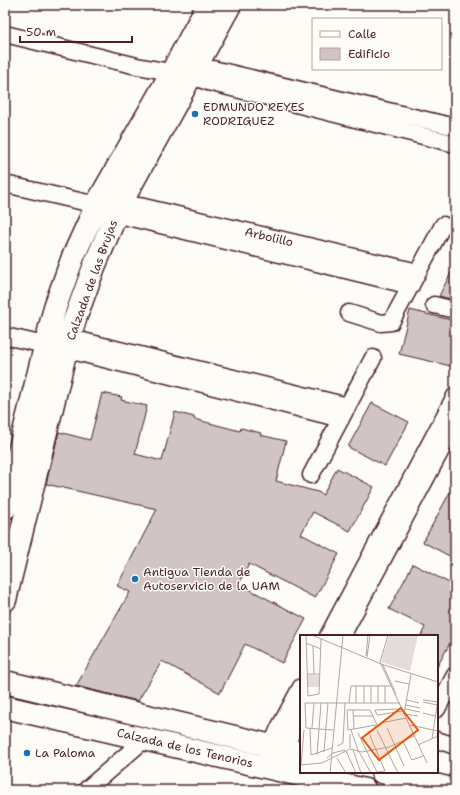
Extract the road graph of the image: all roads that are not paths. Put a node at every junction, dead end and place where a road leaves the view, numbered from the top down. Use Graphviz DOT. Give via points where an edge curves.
graph roads {
  1 [pos="208,5"];
  2 [pos="230,5"];
  3 [pos="5,34"];
  4 [pos="182,74"];
  5 [pos="455,128"];
  6 [pos="455,144"];
  7 [pos="5,184"];
  8 [pos="94,204"];
  9 [pos="118,209"];
  10 [pos="443,225"];
  11 [pos="414,279"];
  12 [pos="434,305"];
  13 [pos="455,310"];
  14 [pos="349,314"];
  15 [pos="5,336"];
  16 [pos="45,345"];
  17 [pos="66,350"];
  18 [pos="373,358"];
  19 [pos="455,396"];
  20 [pos="344,412"];
  21 [pos="455,424"];
  22 [pos="311,475"];
  23 [pos="6,502"];
  24 [pos="26,512"];
  25 [pos="5,600"];
  26 [pos="329,635"];
  27 [pos="343,635"];
  28 [pos="455,675"];
  29 [pos="5,682"];
  30 [pos="300,691"];
  31 [pos="5,707"];
  32 [pos="438,707"];
  33 [pos="300,716"];
  34 [pos="145,739"];
  35 [pos="438,740"];
  36 [pos="455,746"];
  37 [pos="285,749"];
  38 [pos="268,768"];
  39 [pos="396,774"];
  40 [pos="349,785"];
  41 [pos="86,790"];
  42 [pos="455,790"];
  1 -- 4 [label="street, Calzada de las Brujas"];
  2 -- 4 [label="street, Calzada de las Brujas"];
  3 -- 4 [label="street" via="136,66"];
  4 -- 5 [label="street" via="213,69"];
  4 -- 6 [label="street"];
  4 -- 8 [label="street, Calzada de las Brujas"];
  4 -- 9 [label="street, Calzada de las Brujas"];
  7 -- 8 [label="street, Arbolillo"];
  8 -- 9 [label="street, Arbolillo"];
  8 -- 16 [label="street, Calzada de las Brujas" via="55,307"];
  9 -- 11 [label="street, Arbolillo"];
  9 -- 17 [label="street, Calzada de las Brujas" via="86,289"];
  10 -- 11 [label="street"];
  11 -- 14 [label="street" via="391,322 381,323"];
  12 -- 13 [label="street"];
  15 -- 16 [label="street"];
  16 -- 17 [label="street"];
  16 -- 23 [label="street, Calzada de las Brujas"];
  17 -- 20 [label="street"];
  17 -- 24 [label="street, Calzada de las Brujas"];
  18 -- 20 [label="street"];
  19 -- 26 [label="street"];
  20 -- 22 [label="street"];
  21 -- 27 [label="street"];
  23 -- 24 [label="street"];
  24 -- 25 [label="street, Calzada de las Brujas"];
  28 -- 32 [label="street"];
  29 -- 37 [label="street, Calzada de los Tenorios"];
  30 -- 37 [label="street"];
  31 -- 34 [label="street, Calzada de los Tenorios"];
  33 -- 37 [label="street"];
  34 -- 38 [label="street, Calzada de los Tenorios"];
  34 -- 41 [label="street"];
  35 -- 36 [label="street"];
  37 -- 38 [label="street"];
  38 -- 40 [label="street, Calzada de los Tenorios"];
  39 -- 42 [label="street"];
}
